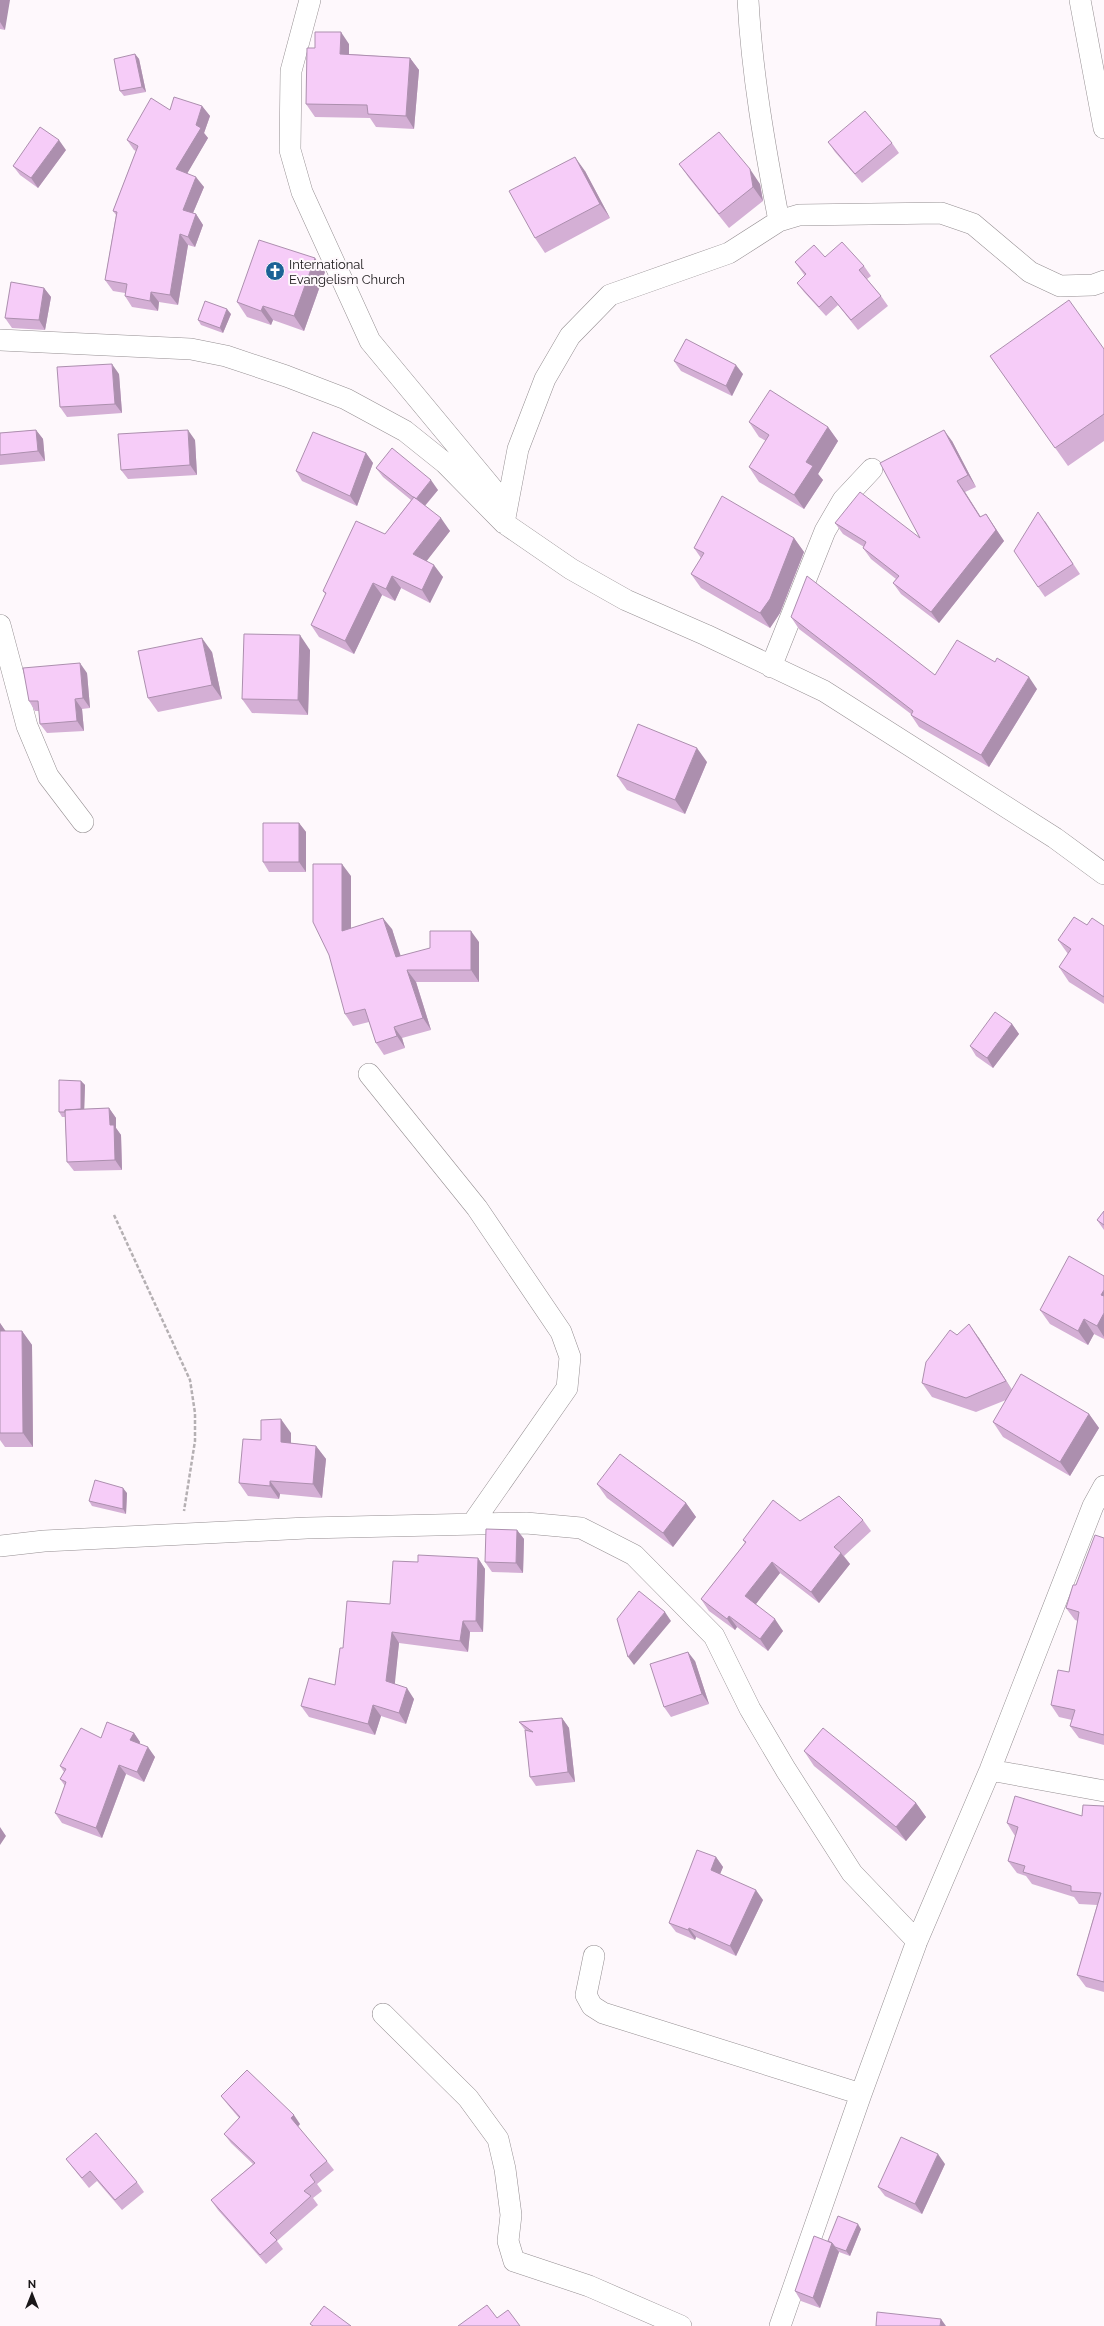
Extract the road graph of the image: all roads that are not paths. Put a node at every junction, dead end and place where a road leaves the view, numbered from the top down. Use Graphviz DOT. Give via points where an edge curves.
graph roads {
  1 [pos="310,0"];
  2 [pos="748,0"];
  3 [pos="1080,0"];
  4 [pos="1098,68"];
  5 [pos="1104,128"];
  6 [pos="780,221"];
  7 [pos="1104,281"];
  8 [pos="0,340"];
  9 [pos="872,469"];
  10 [pos="505,514"];
  11 [pos="0,625"];
  12 [pos="771,667"];
  13 [pos="83,822"];
  14 [pos="1104,874"];
  15 [pos="369,1074"];
  16 [pos="1104,1486"];
  17 [pos="472,1524"];
  18 [pos="0,1546"];
  19 [pos="990,1770"];
  20 [pos="1104,1791"];
  21 [pos="917,1941"];
  22 [pos="594,1956"];
  23 [pos="384,2014"];
  24 [pos="861,2094"];
  25 [pos="681,2326"];
  26 [pos="780,2326"];
  1 -- 10 [label="street" via="291,71 290,150 302,192 370,341"];
  2 -- 6 [label="street" via="761,130"];
  3 -- 4 [label="street"];
  4 -- 5 [label="street"];
  6 -- 7 [label="street" via="799,215 941,213 973,224 1030,272 1060,286 1093,286"];
  6 -- 10 [label="street" via="729,253 610,295 570,336 544,380 518,449"];
  8 -- 10 [label="street" via="191,349 226,356 286,376 346,399 405,431"];
  9 -- 12 [label="street" via="843,500 825,531"];
  10 -- 12 [label="street" via="571,569 626,600"];
  11 -- 13 [label="street" via="27,726 48,776"];
  12 -- 14 [label="street" via="824,691 1055,838"];
  15 -- 17 [label="street" via="477,1208 561,1332 570,1357 567,1388"];
  16 -- 19 [label="street" via="1093,1506 1054,1602"];
  17 -- 18 [label="street" via="182,1533"];
  17 -- 21 [label="street" via="526,1523 581,1528 634,1555 714,1636 750,1709 852,1873"];
  19 -- 20 [label="street"];
  19 -- 21 [label="street"];
  21 -- 24 [label="street"];
  22 -- 24 [label="street" via="586,1995 592,2006 603,2013"];
  23 -- 25 [label="street" via="468,2098 498,2139 511,2215 508,2241 514,2261 589,2286"];
  24 -- 26 [label="street"];
}
